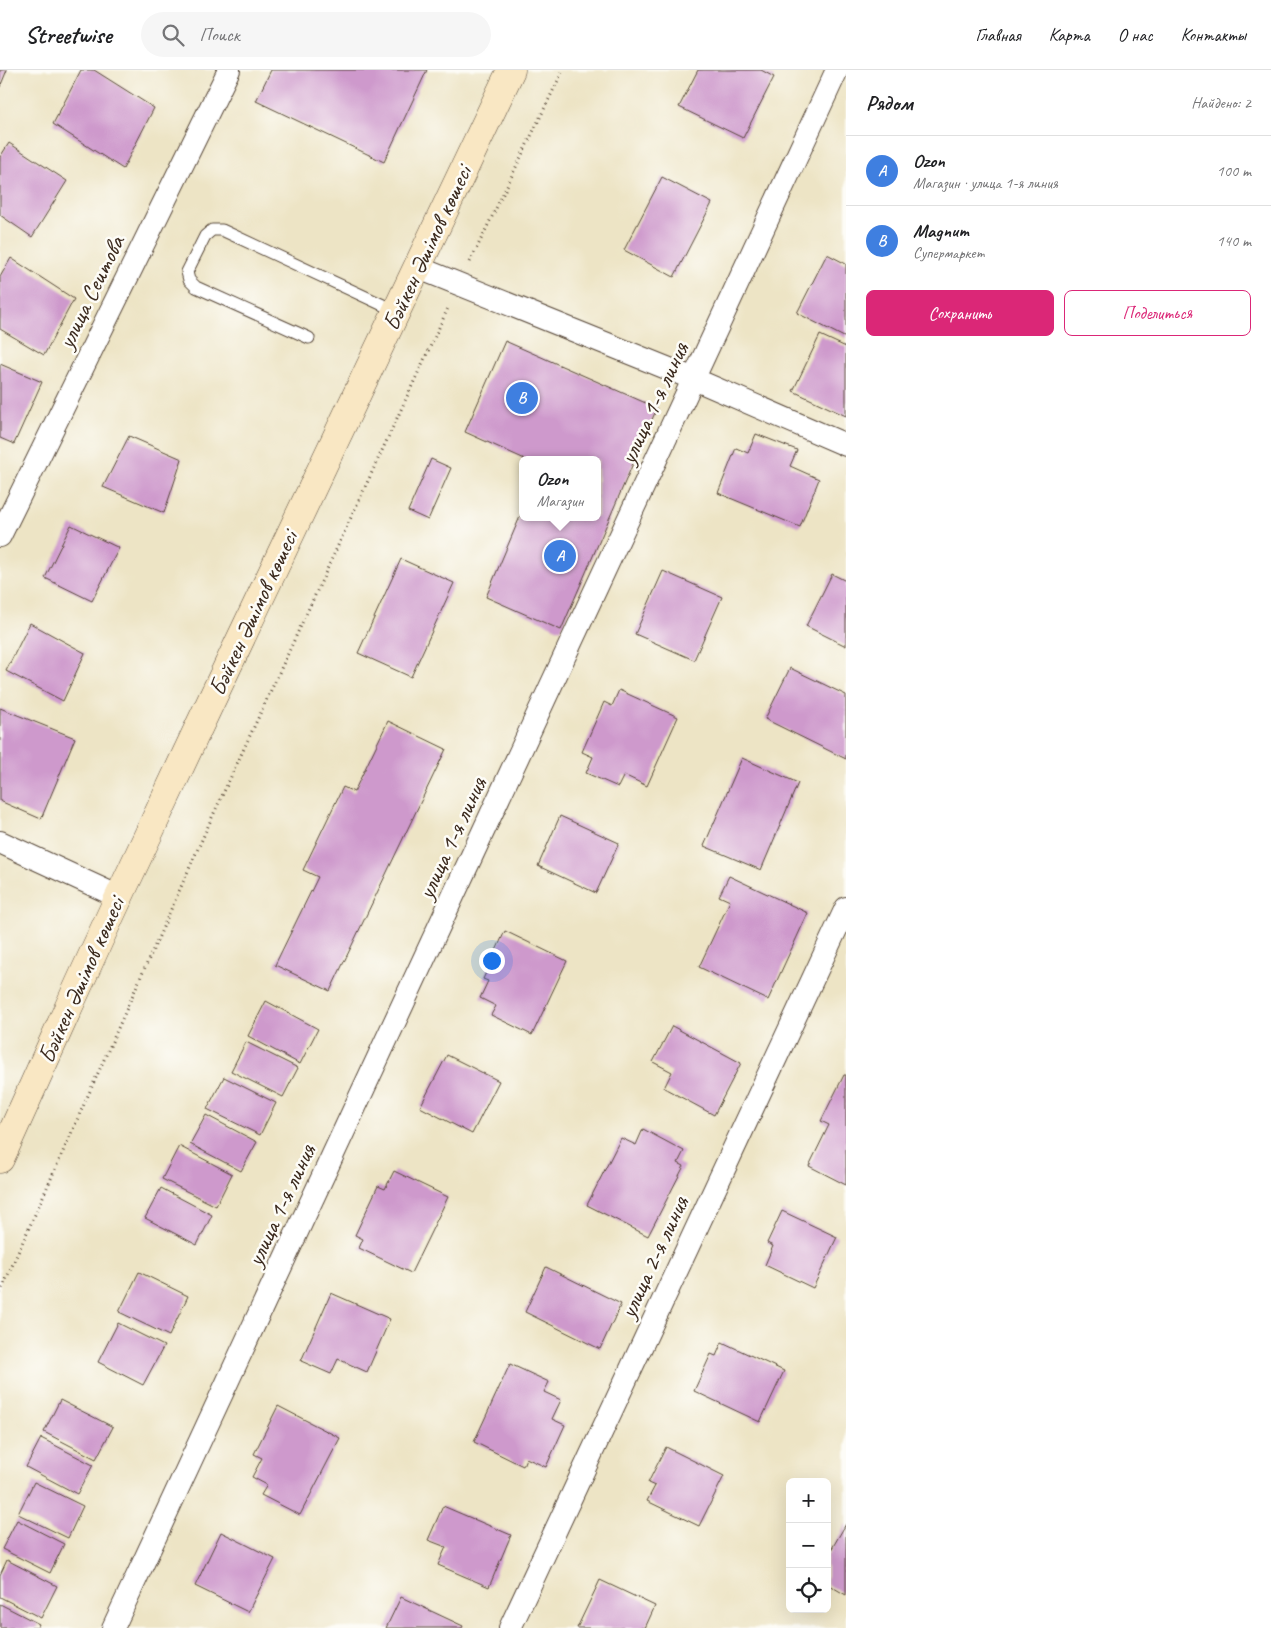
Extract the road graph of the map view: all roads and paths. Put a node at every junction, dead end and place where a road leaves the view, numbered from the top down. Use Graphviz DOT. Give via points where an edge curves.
graph roads {
  1 [pos="228,70"];
  2 [pos="511,70"];
  3 [pos="563,70"];
  4 [pos="838,70"];
  5 [pos="419,268"];
  6 [pos="459,284"];
  7 [pos="398,312"];
  8 [pos="309,338"];
  9 [pos="694,379"];
  10 [pos="846,446"];
  11 [pos="0,536"];
  12 [pos="0,842"];
  13 [pos="119,897"];
  14 [pos="846,908"];
  15 [pos="0,1159"];
  16 [pos="0,1293"];
  17 [pos="113,1628"];
  18 [pos="510,1628"];
  1 -- 11 [label="street, улица Сеитова"];
  2 -- 5 [label="main road, Бәйкен Әшімов көшесі"];
  3 -- 6 [label="path"];
  4 -- 9 [label="street, улица 1-я линия"];
  5 -- 6 [label="street"];
  5 -- 7 [label="main road, Бәйкен Әшімов көшесі"];
  6 -- 9 [label="street"];
  6 -- 16 [label="path" via="209,824"];
  7 -- 8 [label="lane" via="222,230 212,230 205,236 187,272 188,280 196,287"];
  7 -- 13 [label="main road, Бәйкен Әшімов көшесі"];
  9 -- 10 [label="street"];
  9 -- 17 [label="street, улица 1-я линия"];
  12 -- 13 [label="street"];
  13 -- 15 [label="main road, Бәйкен Әшімов көшесі"];
  14 -- 18 [label="street, улица 2-я линия"];
}
